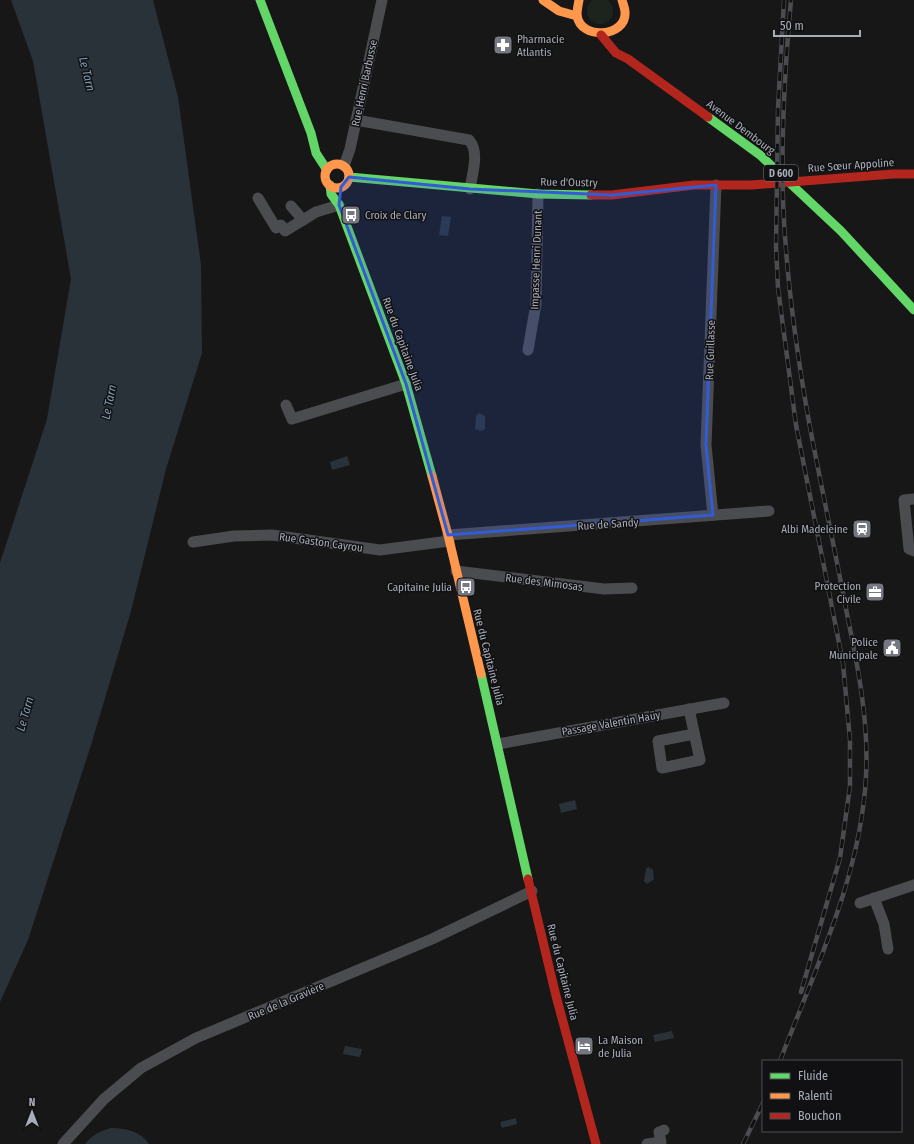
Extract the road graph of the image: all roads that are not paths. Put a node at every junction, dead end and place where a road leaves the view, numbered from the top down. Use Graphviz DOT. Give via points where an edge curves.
graph roads {
  1 [pos="260,0"];
  2 [pos="382,0"];
  3 [pos="544,0"];
  4 [pos="551,0"];
  5 [pos="622,0"];
  6 [pos="573,1"];
  7 [pos="577,16"];
  8 [pos="618,28"];
  9 [pos="601,35"];
  10 [pos="628,59"];
  11 [pos="356,120"];
  12 [pos="344,166"];
  13 [pos="330,167"];
  14 [pos="914,174"];
  15 [pos="348,177"];
  16 [pos="789,181"];
  17 [pos="330,185"];
  18 [pos="716,185"];
  19 [pos="341,187"];
  20 [pos="470,189"];
  21 [pos="538,194"];
  22 [pos="258,198"];
  23 [pos="339,205"];
  24 [pos="291,206"];
  25 [pos="303,220"];
  26 [pos="914,310"];
  27 [pos="528,350"];
  28 [pos="406,384"];
  29 [pos="286,405"];
  30 [pos="914,499"];
  31 [pos="769,511"];
  32 [pos="714,515"];
  33 [pos="448,538"];
  34 [pos="193,542"];
  35 [pos="914,551"];
  36 [pos="456,571"];
  37 [pos="632,588"];
  38 [pos="724,703"];
  39 [pos="689,709"];
  40 [pos="694,734"];
  41 [pos="498,744"];
  42 [pos="914,885"];
  43 [pos="532,891"];
  44 [pos="874,898"];
  45 [pos="860,903"];
  46 [pos="888,949"];
  47 [pos="664,1130"];
  48 [pos="63,1144"];
  49 [pos="596,1144"];
  50 [pos="647,1144"];
  1 -- 13 [label="street, Rue du Capitaine Julia" via="311,133 317,157"];
  2 -- 11 [label="street, Rue Henri Barbusse"];
  3 -- 7 [label="street" via="552,8 570,16"];
  4 -- 6 [label="street"];
  5 -- 8 [label="street" via="625,11"];
  6 -- 7 [label="street" via="577,7"];
  7 -- 9 [label="street" via="589,32"];
  8 -- 9 [label="street"];
  8 -- 10 [label="street, Avenue Dembourg / D 600" via="619,44"];
  9 -- 10 [label="street, Avenue Dembourg / D 600" via="616,53"];
  10 -- 16 [label="street, Avenue Dembourg / D 600" via="754,150"];
  11 -- 12 [label="street, Rue Henri Barbusse"];
  11 -- 20 [label="street" via="469,140 475,152"];
  12 -- 13 [label="street" via="340,164"];
  12 -- 15 [label="street" via="348,171"];
  13 -- 17 [label="street, Rue du Capitaine Julia" via="325,176"];
  14 -- 16 [label="street, Rue Sœur Appoline"];
  15 -- 19 [label="street"];
  15 -- 20 [label="street, Rue d'Oustry"];
  16 -- 18 [label="street, Rue d'Oustry"];
  16 -- 26 [label="street, Avenue Dembourg / D 600" via="841,231"];
  17 -- 19 [label="street"];
  17 -- 23 [label="street, Rue du Capitaine Julia" via="331,194"];
  18 -- 21 [label="street, Rue d'Oustry" via="694,185 612,195"];
  18 -- 32 [label="street, Rue Guillasse" via="706,445"];
  19 -- 23 [label="street"];
  20 -- 21 [label="street, Rue d'Oustry"];
  21 -- 27 [label="street, Impasse Henri Dunant" via="536,304"];
  22 -- 25 [label="street" via="276,228 281,225 285,231"];
  23 -- 25 [label="street" via="316,212"];
  23 -- 28 [label="street, Rue du Capitaine Julia"];
  24 -- 25 [label="street"];
  28 -- 29 [label="street" via="292,420"];
  28 -- 33 [label="street, Rue du Capitaine Julia"];
  30 -- 35 [label="street" via="904,500 909,549"];
  31 -- 32 [label="street, Rue de Sandy"];
  32 -- 33 [label="street, Rue de Sandy"];
  33 -- 34 [label="street, Rue Gaston Cayrou" via="380,550 272,535 234,536"];
  33 -- 36 [label="street, Rue du Capitaine Julia"];
  36 -- 37 [label="street, Rue des Mimosas" via="604,589"];
  36 -- 41 [label="street, Rue du Capitaine Julia"];
  38 -- 39 [label="street, Passage Valentin Haüy"];
  39 -- 40 [label="street"];
  39 -- 41 [label="street, Passage Valentin Haüy"];
  41 -- 43 [label="street, Rue du Capitaine Julia"];
  42 -- 44 [label="street"];
  43 -- 48 [label="street, Rue de la Gravière" via="432,939 196,1038 148,1064 104,1099"];
  43 -- 49 [label="street, Rue du Capitaine Julia" via="556,996"];
  44 -- 45 [label="street"];
  44 -- 46 [label="street" via="884,924"];
  47 -- 50 [label="street" via="659,1132 661,1142"];
}
